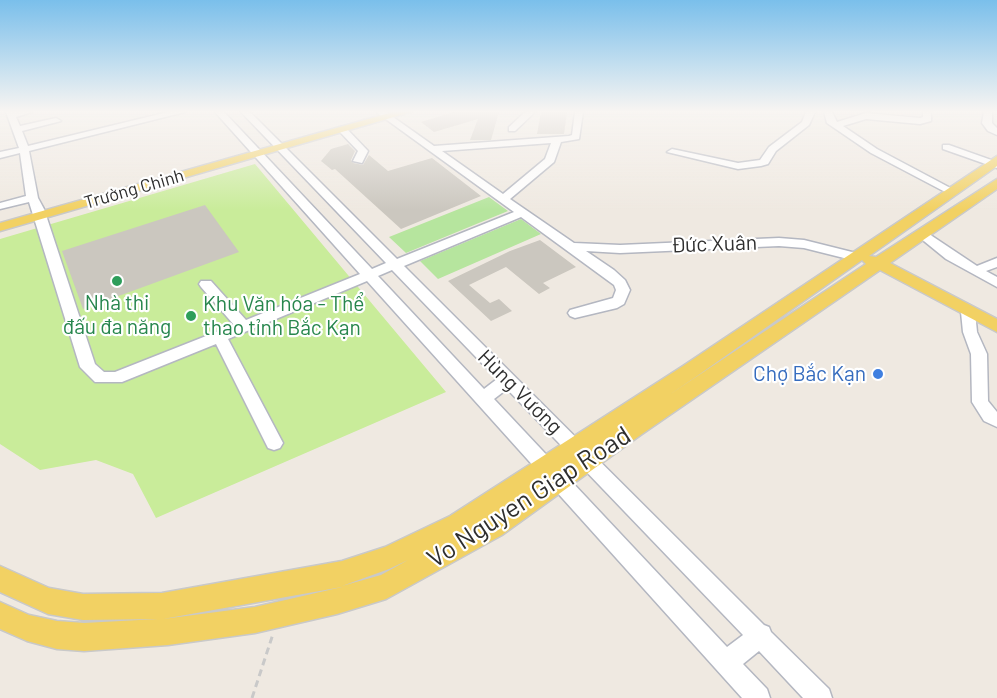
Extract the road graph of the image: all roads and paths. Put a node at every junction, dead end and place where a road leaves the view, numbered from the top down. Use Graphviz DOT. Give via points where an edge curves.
graph roads {
  1 [pos="22,145"];
  2 [pos="43,145"];
  3 [pos="250,145"];
  4 [pos="277,145"];
  5 [pos="357,145"];
  6 [pos="425,145"];
  7 [pos="489,145"];
  8 [pos="556,145"];
  9 [pos="779,145"];
  10 [pos="866,145"];
  11 [pos="946,147"];
  12 [pos="24,149"];
  13 [pos="433,150"];
  14 [pos="256,151"];
  15 [pos="672,152"];
  16 [pos="0,155"];
  17 [pos="358,160"];
  18 [pos="996,168"];
  19 [pos="953,192"];
  20 [pos="503,199"];
  21 [pos="0,206"];
  22 [pos="37,208"];
  23 [pos="522,213"];
  24 [pos="0,220"];
  25 [pos="0,227"];
  26 [pos="923,234"];
  27 [pos="571,247"];
  28 [pos="856,256"];
  29 [pos="997,262"];
  30 [pos="879,263"];
  31 [pos="396,266"];
  32 [pos="976,271"];
  33 [pos="370,276"];
  34 [pos="997,283"];
  35 [pos="206,284"];
  36 [pos="968,312"];
  37 [pos="575,313"];
  38 [pos="244,327"];
  39 [pos="997,327"];
  40 [pos="220,337"];
  41 [pos="508,380"];
  42 [pos="483,399"];
  43 [pos="997,420"];
  44 [pos="274,443"];
  45 [pos="582,454"];
  46 [pos="552,474"];
  47 [pos="0,579"];
  48 [pos="0,615"];
  49 [pos="279,615"];
  50 [pos="761,635"];
  51 [pos="726,663"];
  52 [pos="252,698"];
  53 [pos="758,698"];
  54 [pos="820,698"];
  1 -- 12 [label="street"];
  2 -- 12 [label="street"];
  3 -- 14 [label="street, Hùng Vương"];
  4 -- 14 [label="main road, Trường Chinh"];
  4 -- 31 [label="street, Hùng Vương"];
  5 -- 17 [label="street" via="363,151"];
  6 -- 13 [label="street"];
  7 -- 13 [label="street"];
  8 -- 20 [label="street" via="544,166"];
  9 -- 15 [label="street" via="764,162 738,166"];
  10 -- 19 [label="street"];
  11 -- 18 [label="street"];
  12 -- 16 [label="street"];
  12 -- 22 [label="street"];
  13 -- 20 [label="street"];
  14 -- 22 [label="main road, Trường Chinh"];
  14 -- 33 [label="street, Hùng Vương"];
  18 -- 19 [label="main road, Vo Nguyen Giap Road"];
  18 -- 26 [label="main road, Vo Nguyen Giap Road"];
  19 -- 28 [label="main road, Vo Nguyen Giap Road"];
  20 -- 23 [label="street"];
  21 -- 22 [label="street"];
  22 -- 24 [label="main road, Trường Chinh"];
  22 -- 25 [label="main road, Trường Chinh"];
  22 -- 40 [label="street" via="88,367 101,378 116,378"];
  23 -- 27 [label="street"];
  23 -- 31 [label="street"];
  26 -- 30 [label="main road, Vo Nguyen Giap Road"];
  26 -- 32 [label="street"];
  27 -- 28 [label="street, Đức Xuân" via="620,249 779,242"];
  27 -- 37 [label="street" via="609,273 623,290 620,301 612,305"];
  28 -- 30 [label="main road"];
  28 -- 45 [label="main road, Vo Nguyen Giap Road"];
  29 -- 32 [label="street"];
  30 -- 36 [label="main road"];
  30 -- 45 [label="main road, Vo Nguyen Giap Road"];
  31 -- 33 [label="street"];
  31 -- 41 [label="street, Hùng Vương"];
  32 -- 34 [label="street"];
  33 -- 38 [label="street"];
  33 -- 42 [label="street, Hùng Vương"];
  35 -- 38 [label="street"];
  36 -- 39 [label="main road"];
  36 -- 43 [label="street" via="970,332 979,354 980,402"];
  38 -- 40 [label="street"];
  40 -- 44 [label="street"];
  41 -- 42 [label="street"];
  41 -- 45 [label="street, Hùng Vương"];
  42 -- 46 [label="street, Hùng Vương"];
  45 -- 46 [label="main road, Vo Nguyen Giap Road"];
  45 -- 50 [label="street, Hùng Vương"];
  46 -- 47 [label="main road, Vo Nguyen Giap Road" via="423,542 342,574 162,606 120,608 48,601"];
  46 -- 49 [label="main road, Vo Nguyen Giap Road" via="494,527 387,586"];
  46 -- 51 [label="street, Hùng Vương"];
  48 -- 49 [label="main road, Vo Nguyen Giap Road" via="27,628 84,637 168,632"];
  49 -- 52 [label="path"];
  50 -- 51 [label="street"];
  50 -- 54 [label="street, Hùng Vương"];
  51 -- 53 [label="street, Hùng Vương"];
}
